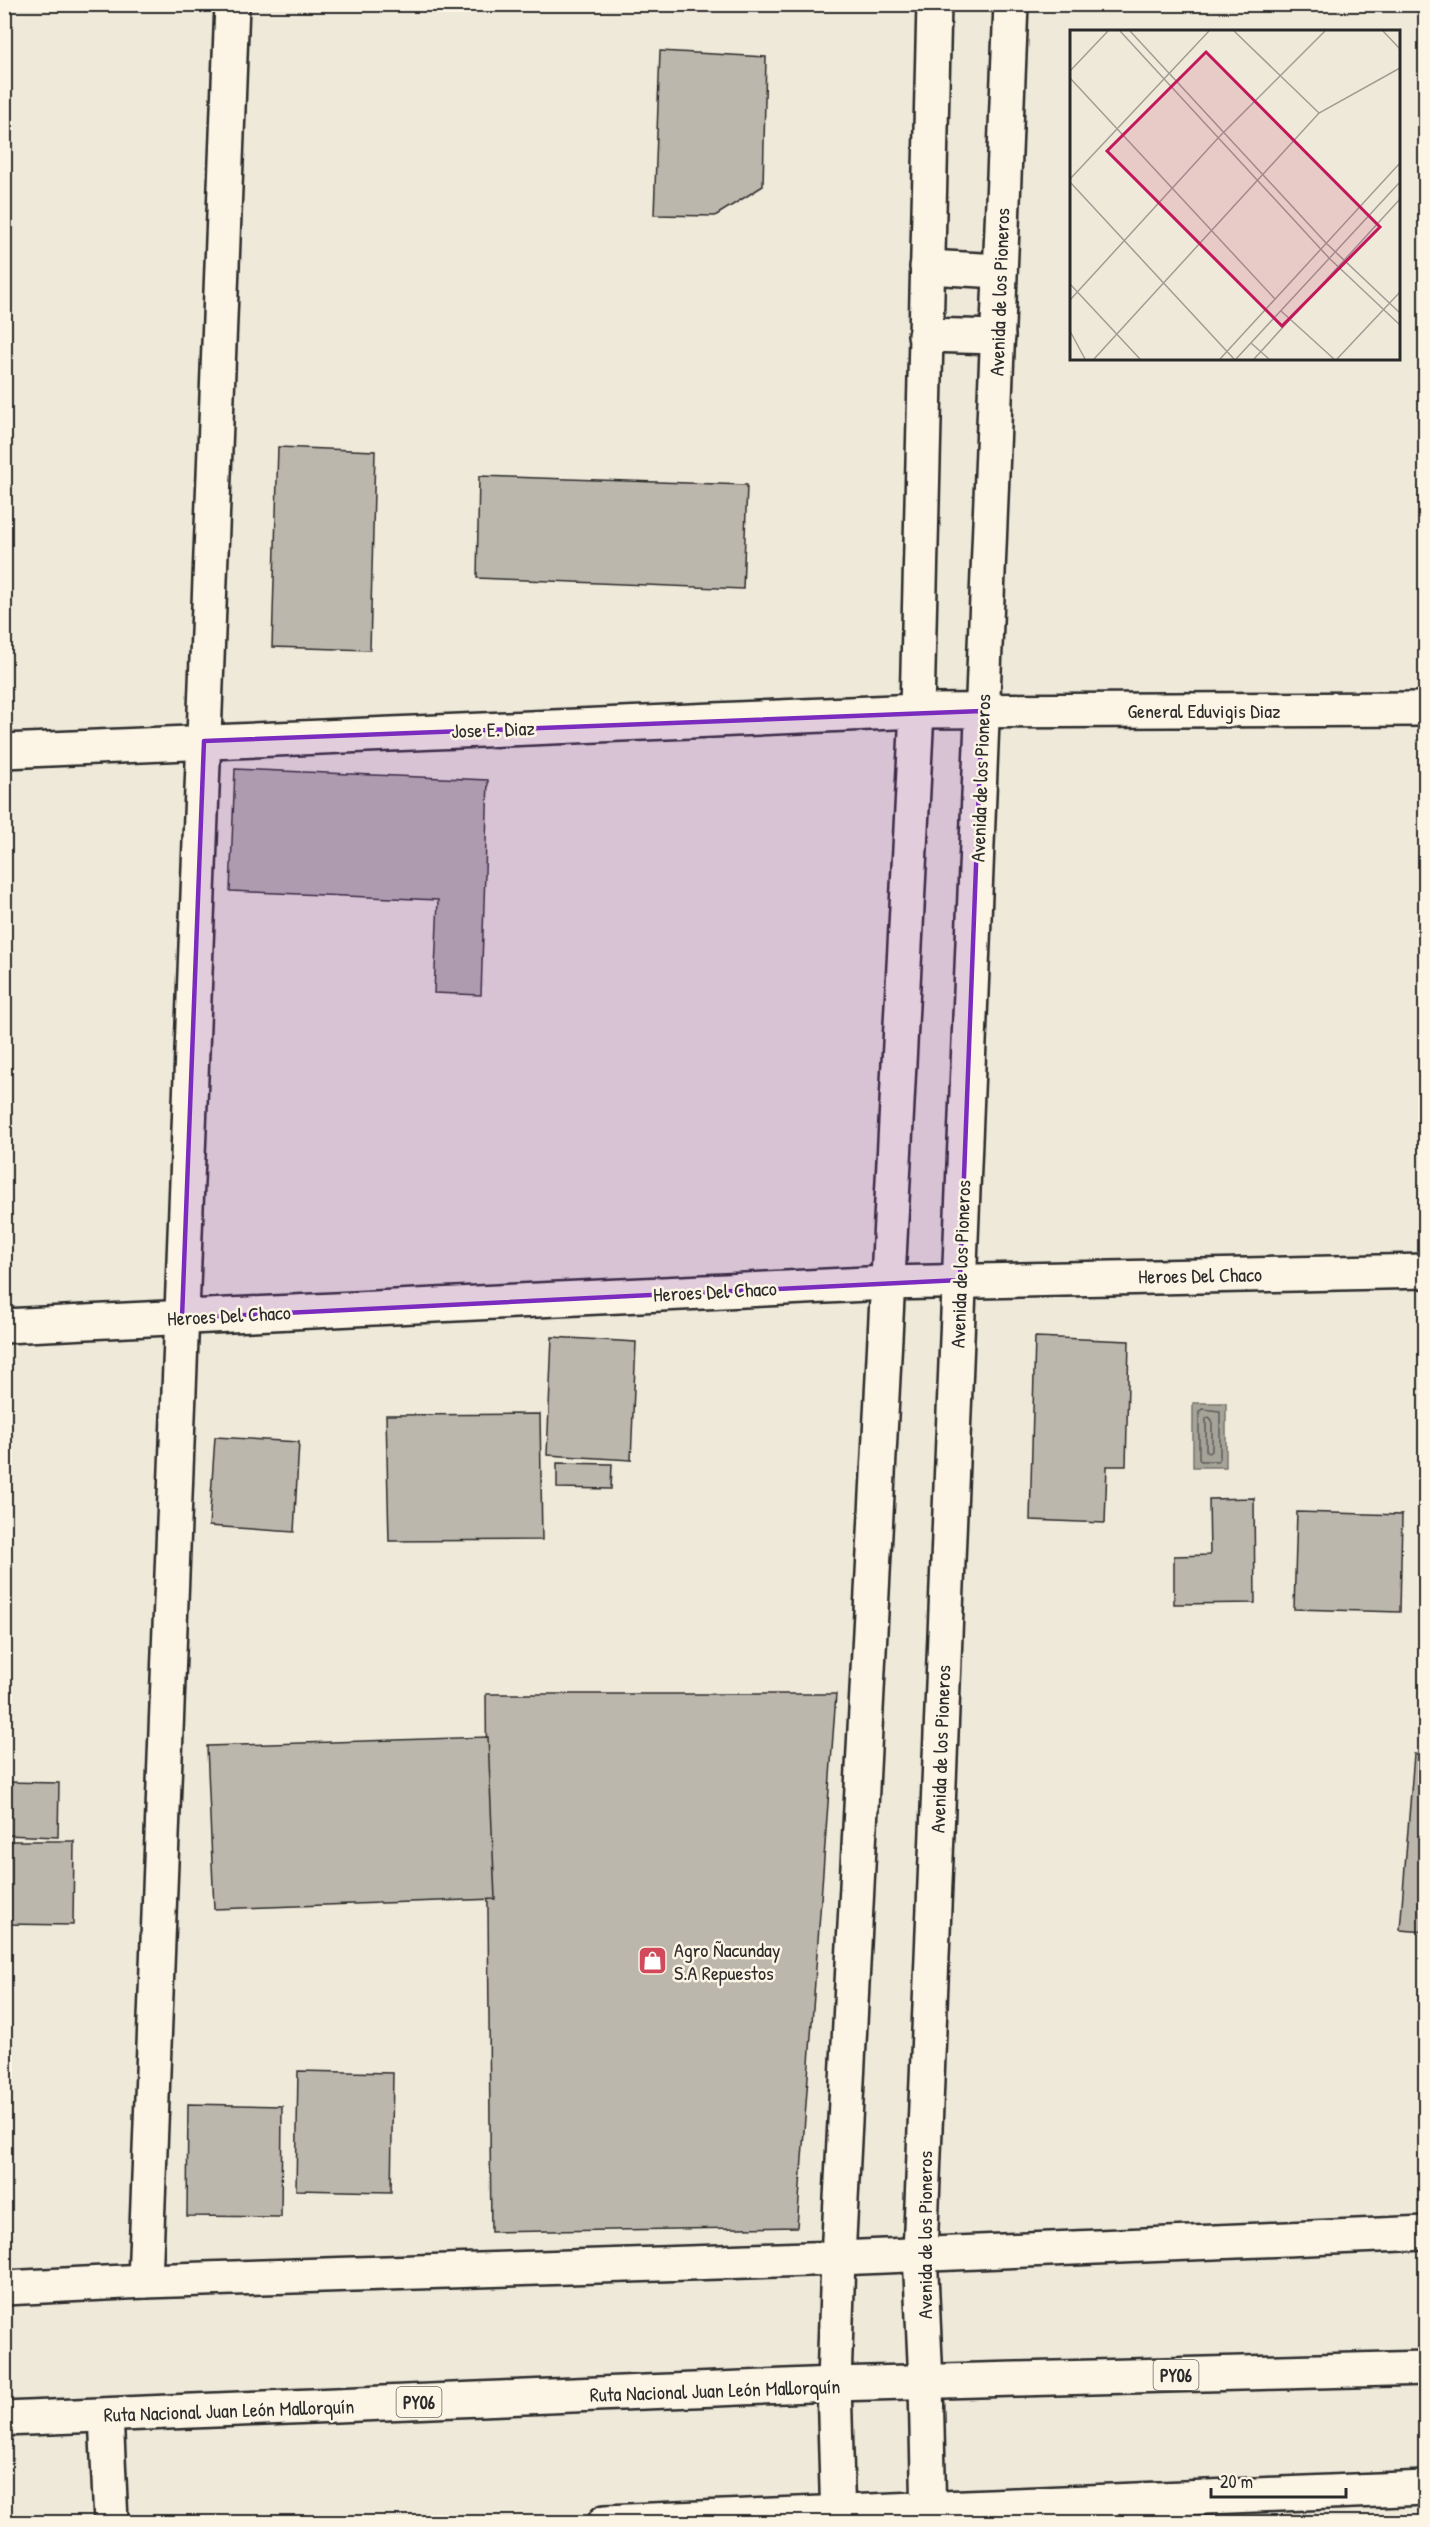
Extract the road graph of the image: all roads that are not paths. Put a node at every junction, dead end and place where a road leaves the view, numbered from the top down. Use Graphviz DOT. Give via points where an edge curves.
graph roads {
  1 [pos="232,4"];
  2 [pos="934,4"];
  3 [pos="1011,4"];
  4 [pos="927,267"];
  5 [pos="1000,271"];
  6 [pos="926,335"];
  7 [pos="998,337"];
  8 [pos="1425,709"];
  9 [pos="917,711"];
  10 [pos="982,711"];
  11 [pos="204,741"];
  12 [pos="4,751"];
  13 [pos="1425,1271"];
  14 [pos="960,1280"];
  15 [pos="887,1283"];
  16 [pos="182,1318"];
  17 [pos="4,1326"];
  18 [pos="1425,2233"];
  19 [pos="920,2253"];
  20 [pos="838,2258"];
  21 [pos="145,2281"];
  22 [pos="4,2288"];
  23 [pos="1425,2368"];
  24 [pos="926,2382"];
  25 [pos="834,2384"];
  26 [pos="106,2415"];
  27 [pos="4,2419"];
  28 [pos="1425,2488"];
  29 [pos="929,2516"];
  30 [pos="837,2518"];
  31 [pos="111,2523"];
  32 [pos="605,2523"];
  1 -- 11 [label="main road"];
  2 -- 4 [label="main road"];
  3 -- 5 [label="main road, Avenida de los Pioneros"];
  4 -- 5 [label="main road"];
  4 -- 6 [label="main road"];
  5 -- 7 [label="main road, Avenida de los Pioneros"];
  6 -- 7 [label="main road"];
  6 -- 9 [label="main road"];
  7 -- 10 [label="main road, Avenida de los Pioneros"];
  8 -- 10 [label="main road, General Eduvigis Diaz"];
  9 -- 10 [label="main road, Jose E. Diaz"];
  9 -- 11 [label="main road, Jose E. Diaz"];
  9 -- 15 [label="main road"];
  10 -- 14 [label="main road, Avenida de los Pioneros"];
  11 -- 12 [label="main road, Jose E. Diaz"];
  11 -- 16 [label="main road"];
  13 -- 14 [label="main road, Heroes Del Chaco"];
  14 -- 15 [label="main road, Heroes Del Chaco"];
  14 -- 19 [label="main road, Avenida de los Pioneros"];
  15 -- 16 [label="main road, Heroes Del Chaco"];
  15 -- 20 [label="main road"];
  16 -- 17 [label="main road, Heroes Del Chaco"];
  16 -- 21 [label="main road"];
  18 -- 19 [label="main road"];
  19 -- 20 [label="main road"];
  19 -- 24 [label="main road, Avenida de los Pioneros"];
  20 -- 21 [label="main road"];
  20 -- 25 [label="main road"];
  21 -- 22 [label="main road"];
  23 -- 24 [label="main road, Ruta Nacional Juan León Mallorquín / PY06"];
  24 -- 25 [label="main road, Ruta Nacional Juan León Mallorquín / PY06"];
  24 -- 29 [label="main road, Avenida de los Pioneros"];
  25 -- 26 [label="main road, Ruta Nacional Juan León Mallorquín / PY06"];
  25 -- 30 [label="main road"];
  26 -- 27 [label="main road, Ruta Nacional Juan León Mallorquín / PY06"];
  26 -- 31 [label="main road"];
  28 -- 29 [label="main road"];
  29 -- 30 [label="main road"];
  30 -- 32 [label="main road"];
}
